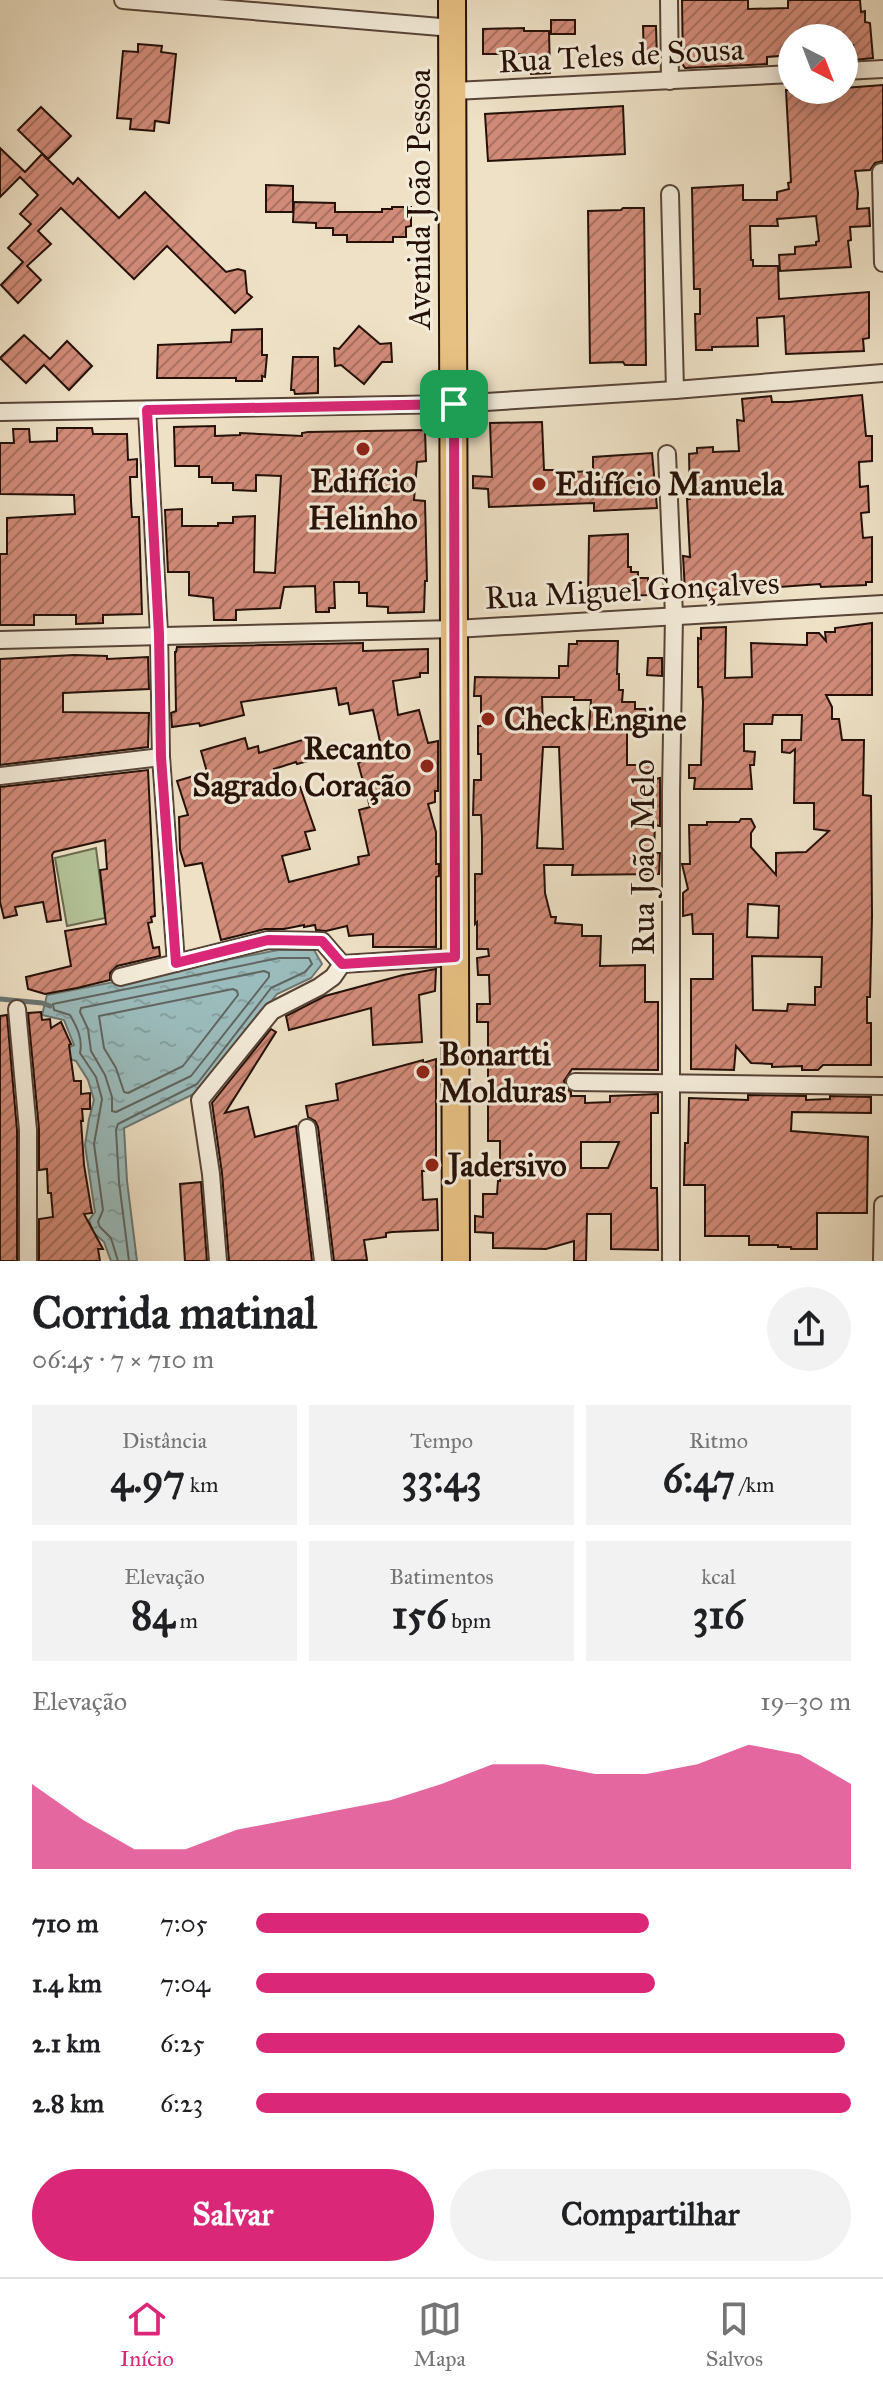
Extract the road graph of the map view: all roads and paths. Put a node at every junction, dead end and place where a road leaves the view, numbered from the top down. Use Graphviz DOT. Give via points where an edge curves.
graph roads {
  1 [pos="123,0"];
  2 [pos="452,0"];
  3 [pos="669,0"];
  4 [pos="452,28"];
  5 [pos="883,69"];
  6 [pos="858,70"];
  7 [pos="778,75"];
  8 [pos="670,81"];
  9 [pos="454,91"];
  10 [pos="881,172"];
  11 [pos="670,194"];
  12 [pos="883,263"];
  13 [pos="883,373"];
  14 [pos="675,390"];
  15 [pos="454,404"];
  16 [pos="147,410"];
  17 [pos="0,412"];
  18 [pos="667,454"];
  19 [pos="883,604"];
  20 [pos="674,615"];
  21 [pos="455,629"];
  22 [pos="159,634"];
  23 [pos="0,640"];
  24 [pos="161,757"];
  25 [pos="0,776"];
  26 [pos="455,957"];
  27 [pos="176,963"];
  28 [pos="342,964"];
  29 [pos="120,977"];
  30 [pos="17,1009"];
  31 [pos="575,1082"];
  32 [pos="672,1082"];
  33 [pos="883,1086"];
  34 [pos="307,1128"];
  35 [pos="883,1205"];
  36 [pos="28,1261"];
  37 [pos="218,1261"];
  38 [pos="323,1261"];
  39 [pos="456,1261"];
  40 [pos="671,1261"];
  41 [pos="882,1261"];
  1 -- 4 [label="street"];
  2 -- 4 [label="main road, Avenida João Pessoa"];
  3 -- 8 [label="street"];
  4 -- 9 [label="main road, Avenida João Pessoa"];
  5 -- 6 [label="street"];
  7 -- 8 [label="street, Rua Teles de Sousa"];
  8 -- 9 [label="street, Rua Teles de Sousa"];
  9 -- 15 [label="main road, Avenida João Pessoa"];
  10 -- 12 [label="street"];
  11 -- 14 [label="street"];
  13 -- 14 [label="street"];
  14 -- 15 [label="street"];
  15 -- 16 [label="street"];
  15 -- 21 [label="main road, Avenida João Pessoa"];
  16 -- 17 [label="street"];
  16 -- 22 [label="street"];
  18 -- 20 [label="street, Rua João Melo"];
  19 -- 20 [label="street, Rua Miguel Gonçalves"];
  20 -- 21 [label="street, Rua Miguel Gonçalves"];
  20 -- 32 [label="street, Rua João Melo"];
  21 -- 22 [label="street, Rua Miguel Gonçalves"];
  21 -- 26 [label="main road, Avenida João Pessoa"];
  22 -- 23 [label="street, Rua Miguel Gonçalves"];
  22 -- 24 [label="street"];
  24 -- 25 [label="street"];
  24 -- 27 [label="street"];
  26 -- 28 [label="street"];
  26 -- 39 [label="main road, Avenida João Pessoa"];
  27 -- 28 [label="street" via="268,940 322,941"];
  27 -- 29 [label="street"];
  28 -- 37 [label="street" via="319,987 272,1011 200,1100"];
  30 -- 36 [label="street" via="28,1130"];
  31 -- 32 [label="street"];
  32 -- 33 [label="street"];
  32 -- 40 [label="street, Rua João Melo"];
  34 -- 38 [label="street"];
  35 -- 41 [label="street"];
}
